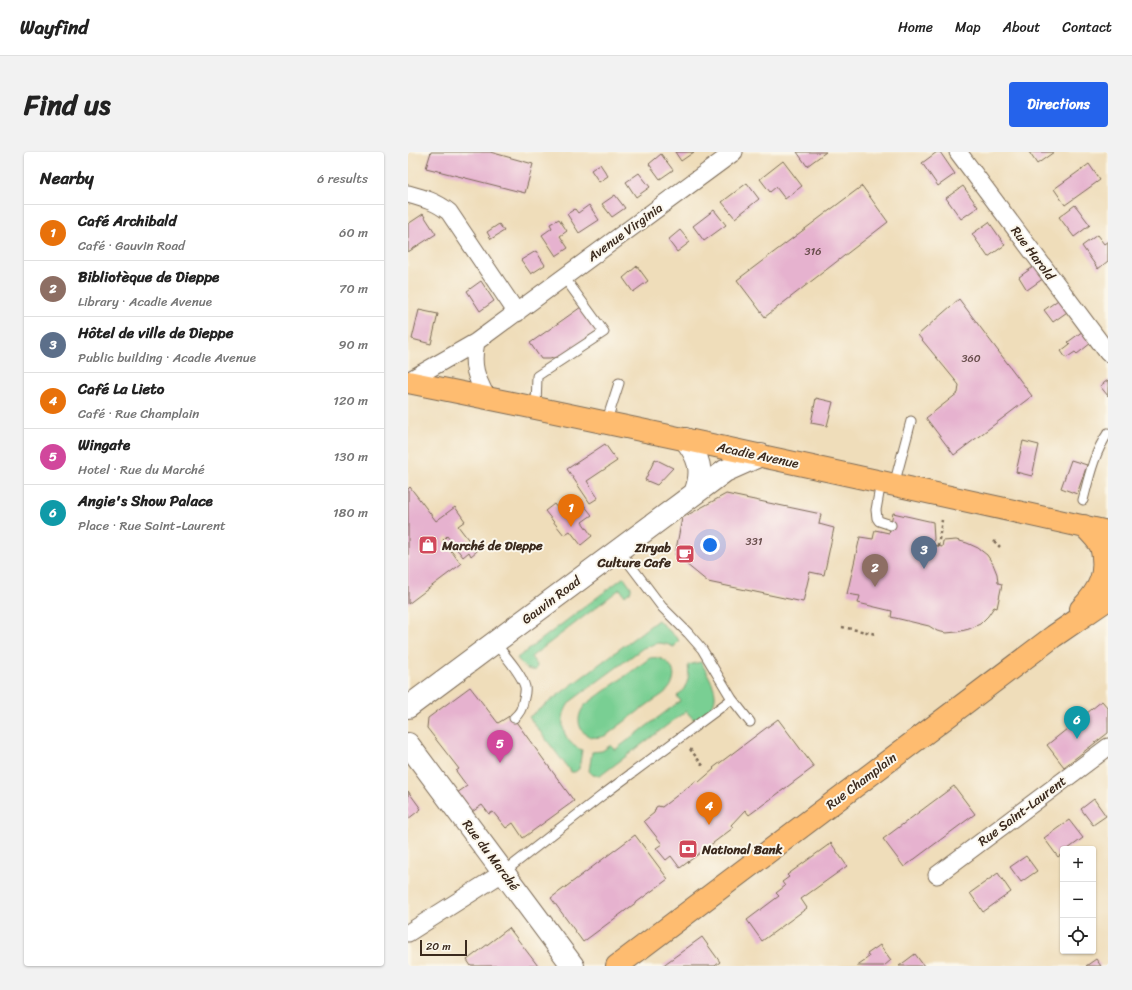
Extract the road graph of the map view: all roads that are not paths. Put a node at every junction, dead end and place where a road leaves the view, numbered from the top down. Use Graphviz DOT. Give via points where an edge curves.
graph roads {
  1 [pos="734,152"];
  2 [pos="958,152"];
  3 [pos="408,194"];
  4 [pos="564,277"];
  5 [pos="516,313"];
  6 [pos="476,342"];
  7 [pos="1108,353"];
  8 [pos="408,381"];
  9 [pos="619,383"];
  10 [pos="487,398"];
  11 [pos="536,408"];
  12 [pos="911,421"];
  13 [pos="606,423"];
  14 [pos="1108,433"];
  15 [pos="685,438"];
  16 [pos="761,455"];
  17 [pos="888,483"];
  18 [pos="695,493"];
  19 [pos="1083,500"];
  20 [pos="1108,520"];
  21 [pos="891,525"];
  22 [pos="1084,526"];
  23 [pos="1108,532"];
  24 [pos="619,550"];
  25 [pos="1108,599"];
  26 [pos="1054,636"];
  27 [pos="495,643"];
  28 [pos="732,699"];
  29 [pos="408,707"];
  30 [pos="514,718"];
  31 [pos="750,722"];
  32 [pos="408,744"];
  33 [pos="1108,747"];
  34 [pos="504,872"];
  35 [pos="937,875"];
  36 [pos="408,933"];
  37 [pos="573,966"];
  38 [pos="617,966"];
  1 -- 4 [label="street, Avenue Virginia"];
  2 -- 7 [label="street, Rue Harold"];
  3 -- 5 [label="street" via="441,205 449,212"];
  4 -- 5 [label="street, Avenue Virginia"];
  4 -- 11 [label="lane" via="604,332 537,376"];
  5 -- 6 [label="street, Avenue Virginia"];
  6 -- 8 [label="street, Avenue Virginia"];
  6 -- 10 [label="street" via="475,374"];
  8 -- 10 [label="main road, Acadie Avenue"];
  9 -- 13 [label="lane"];
  10 -- 11 [label="main road, Acadie Avenue"];
  11 -- 13 [label="main road, Acadie Avenue"];
  12 -- 17 [label="lane"];
  13 -- 15 [label="main road, Acadie Avenue"];
  14 -- 19 [label="lane" via="1094,460"];
  15 -- 16 [label="main road, Acadie Avenue"];
  15 -- 18 [label="street" via="699,463 699,480"];
  16 -- 17 [label="main road, Acadie Avenue"];
  16 -- 18 [label="street, Gauvin Road" via="725,471"];
  17 -- 21 [label="lane" via="876,515 879,521"];
  17 -- 22 [label="main road, Acadie Avenue"];
  18 -- 24 [label="street, Gauvin Road"];
  20 -- 22 [label="main road"];
  22 -- 23 [label="main road, Acadie Avenue"];
  22 -- 26 [label="main road" via="1100,544 1107,560 1106,576 1095,595"];
  24 -- 27 [label="street, Gauvin Road"];
  24 -- 28 [label="lane" via="662,607 702,648"];
  25 -- 26 [label="main road, Rue Champlain"];
  26 -- 38 [label="main road, Rue Champlain"];
  27 -- 29 [label="street, Gauvin Road"];
  27 -- 30 [label="lane" via="525,686 520,713"];
  28 -- 31 [label="lane"];
  28 -- 34 [label="lane"];
  32 -- 34 [label="street, Rue du Marché"];
  33 -- 35 [label="street, Rue Saint-Laurent"];
  34 -- 36 [label="street"];
  34 -- 37 [label="street, Rue du Marché"];
}
